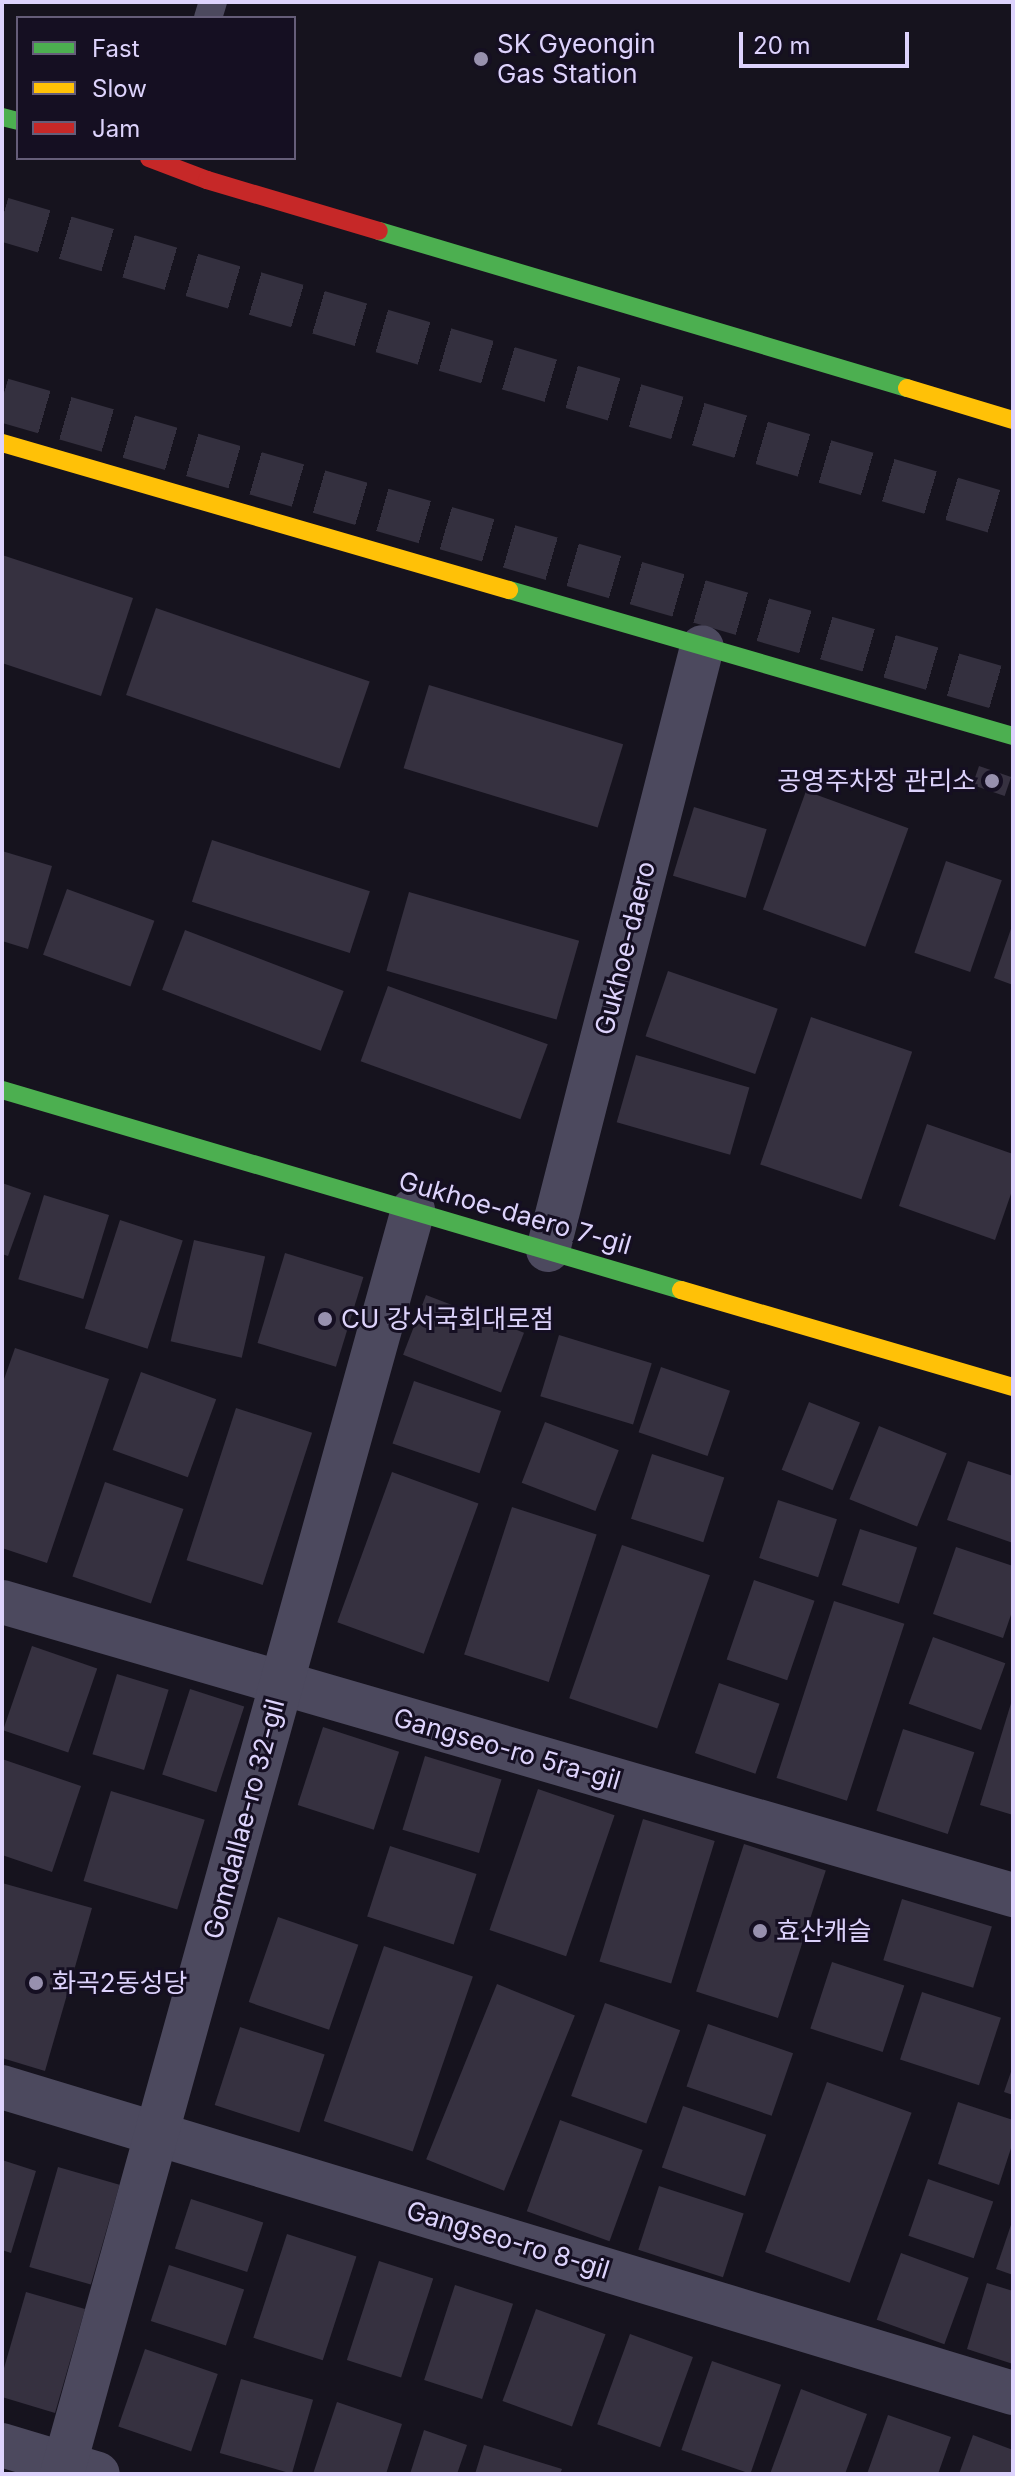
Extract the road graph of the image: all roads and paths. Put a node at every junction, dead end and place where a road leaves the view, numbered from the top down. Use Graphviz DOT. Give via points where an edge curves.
graph roads {
  1 [pos="160,160"];
  2 [pos="1013,420"];
  3 [pos="2,443"];
  4 [pos="702,647"];
  5 [pos="1013,736"];
  6 [pos="2,1090"];
  7 [pos="413,1210"];
  8 [pos="548,1250"];
  9 [pos="1013,1387"];
  10 [pos="2,1602"];
  11 [pos="282,1683"];
  12 [pos="1013,1895"];
  13 [pos="2,2087"];
  14 [pos="157,2134"];
  15 [pos="1013,2393"];
  16 [pos="2,2445"];
  17 [pos="75,2471"];
  1 -- 2 [label="main road" via="207,180"];
  3 -- 4 [label="main road"];
  4 -- 5 [label="main road"];
  4 -- 8 [label="street, Gukhoe-daero"];
  6 -- 7 [label="main road, Gukhoe-daero 7-gil"];
  7 -- 8 [label="main road, Gukhoe-daero 7-gil"];
  7 -- 11 [label="street, Gomdallae-ro 32-gil"];
  8 -- 9 [label="main road, Gukhoe-daero 7-gil"];
  10 -- 11 [label="street, Gangseo-ro 5ra-gil"];
  11 -- 12 [label="street, Gangseo-ro 5ra-gil"];
  11 -- 14 [label="street, Gomdallae-ro 32-gil"];
  13 -- 14 [label="street, Gangseo-ro 8-gil"];
  14 -- 15 [label="street, Gangseo-ro 8-gil"];
  14 -- 17 [label="street, Gomdallae-ro 32-gil"];
  16 -- 17 [label="street"];
}
